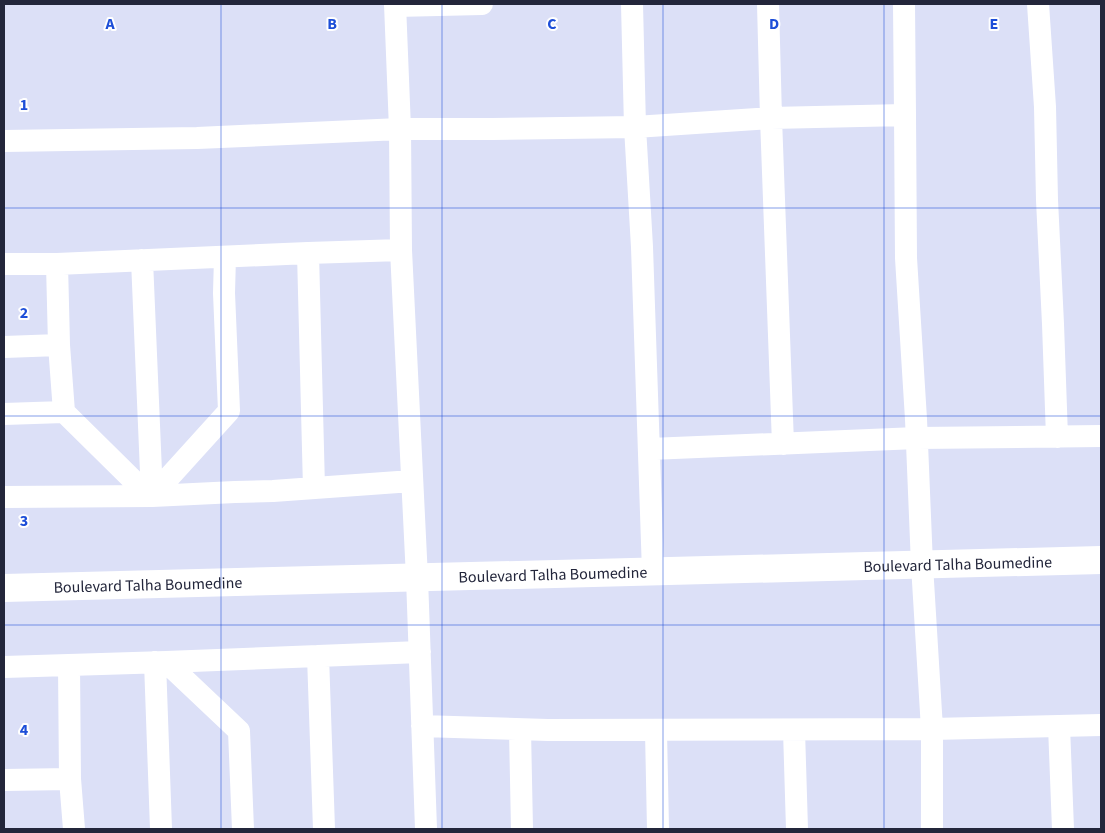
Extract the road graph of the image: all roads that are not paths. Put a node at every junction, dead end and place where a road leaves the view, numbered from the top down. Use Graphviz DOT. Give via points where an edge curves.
graph roads {
  1 [pos="482,4"];
  2 [pos="632,4"];
  3 [pos="768,4"];
  4 [pos="904,4"];
  5 [pos="1038,4"];
  6 [pos="395,5"];
  7 [pos="905,115"];
  8 [pos="771,118"];
  9 [pos="635,127"];
  10 [pos="400,129"];
  11 [pos="4,141"];
  12 [pos="401,250"];
  13 [pos="308,253"];
  14 [pos="225,257"];
  15 [pos="142,260"];
  16 [pos="4,264"];
  17 [pos="57,264"];
  18 [pos="59,345"];
  19 [pos="4,348"];
  20 [pos="64,412"];
  21 [pos="4,414"];
  22 [pos="1101,436"];
  23 [pos="1056,437"];
  24 [pos="917,438"];
  25 [pos="783,444"];
  26 [pos="650,449"];
  27 [pos="412,481"];
  28 [pos="314,488"];
  29 [pos="152,496"];
  30 [pos="4,497"];
  31 [pos="1101,560"];
  32 [pos="922,564"];
  33 [pos="653,572"];
  34 [pos="417,578"];
  35 [pos="4,588"];
  36 [pos="420,652"];
  37 [pos="318,656"];
  38 [pos="160,662"];
  39 [pos="69,665"];
  40 [pos="4,667"];
  41 [pos="1101,725"];
  42 [pos="422,726"];
  43 [pos="1059,726"];
  44 [pos="932,729"];
  45 [pos="520,730"];
  46 [pos="794,730"];
  47 [pos="656,731"];
  48 [pos="70,779"];
  49 [pos="4,780"];
  50 [pos="74,829"];
  51 [pos="161,829"];
  52 [pos="243,829"];
  53 [pos="324,829"];
  54 [pos="426,829"];
  55 [pos="522,829"];
  56 [pos="658,829"];
  57 [pos="797,829"];
  58 [pos="932,829"];
  59 [pos="1063,829"];
  1 -- 6 [label="street"];
  2 -- 9 [label="street"];
  3 -- 8 [label="street"];
  4 -- 7 [label="street"];
  5 -- 23 [label="street" via="1045,107"];
  6 -- 10 [label="street"];
  7 -- 8 [label="street"];
  7 -- 24 [label="street" via="906,258"];
  8 -- 9 [label="street"];
  8 -- 25 [label="street"];
  9 -- 10 [label="street"];
  9 -- 26 [label="street"];
  10 -- 11 [label="street" via="197,138"];
  10 -- 12 [label="street"];
  12 -- 13 [label="street"];
  12 -- 27 [label="street"];
  13 -- 14 [label="street"];
  13 -- 28 [label="street"];
  14 -- 15 [label="street"];
  14 -- 29 [label="street" via="229,411"];
  15 -- 17 [label="street"];
  15 -- 29 [label="street"];
  16 -- 17 [label="street"];
  17 -- 18 [label="street"];
  18 -- 19 [label="street"];
  18 -- 20 [label="street"];
  20 -- 21 [label="street"];
  20 -- 29 [label="street"];
  22 -- 23 [label="street"];
  23 -- 24 [label="street"];
  24 -- 25 [label="street"];
  24 -- 32 [label="street"];
  25 -- 26 [label="street"];
  26 -- 33 [label="street"];
  27 -- 28 [label="street"];
  27 -- 34 [label="street"];
  28 -- 29 [label="street"];
  29 -- 30 [label="street"];
  31 -- 32 [label="main road, Boulevard Talha Boumedine"];
  32 -- 33 [label="main road, Boulevard Talha Boumedine"];
  32 -- 44 [label="street"];
  33 -- 34 [label="main road, Boulevard Talha Boumedine"];
  34 -- 35 [label="main road, Boulevard Talha Boumedine"];
  34 -- 36 [label="street"];
  36 -- 37 [label="street"];
  36 -- 42 [label="street"];
  37 -- 38 [label="street"];
  37 -- 53 [label="street"];
  38 -- 39 [label="street"];
  38 -- 51 [label="street"];
  38 -- 52 [label="street" via="240,731"];
  39 -- 40 [label="street"];
  39 -- 48 [label="street"];
  41 -- 43 [label="street"];
  42 -- 45 [label="street"];
  42 -- 54 [label="street"];
  43 -- 44 [label="street"];
  43 -- 59 [label="street"];
  44 -- 46 [label="street"];
  44 -- 58 [label="street"];
  45 -- 47 [label="street"];
  45 -- 55 [label="street"];
  46 -- 47 [label="street"];
  46 -- 57 [label="street"];
  47 -- 56 [label="street"];
  48 -- 49 [label="street"];
  48 -- 50 [label="street"];
}
